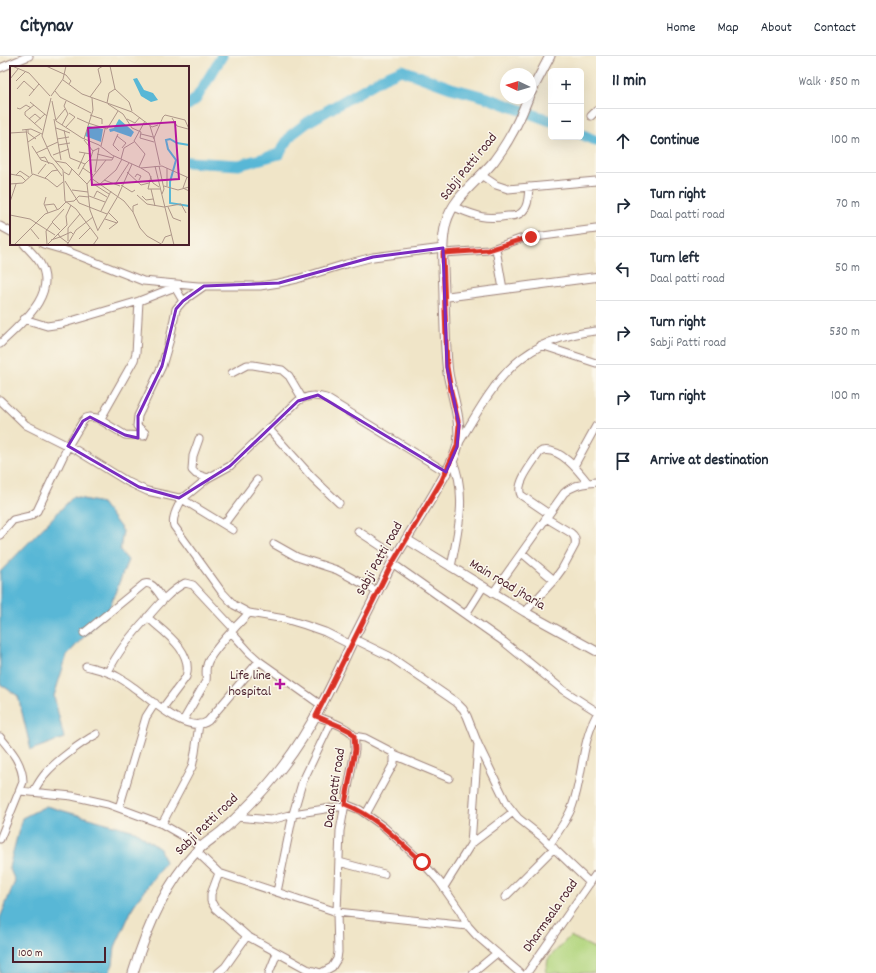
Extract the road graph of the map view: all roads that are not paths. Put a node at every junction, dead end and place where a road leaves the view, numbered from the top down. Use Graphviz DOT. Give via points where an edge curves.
graph roads {
  1 [pos="29,56"];
  2 [pos="550,56"];
  3 [pos="0,68"];
  4 [pos="536,83"];
  5 [pos="526,104"];
  6 [pos="481,175"];
  7 [pos="596,181"];
  8 [pos="529,187"];
  9 [pos="454,207"];
  10 [pos="0,226"];
  11 [pos="596,228"];
  12 [pos="10,231"];
  13 [pos="25,245"];
  14 [pos="46,245"];
  15 [pos="496,249"];
  16 [pos="443,251"];
  17 [pos="596,277"];
  18 [pos="174,285"];
  19 [pos="204,286"];
  20 [pos="503,289"];
  21 [pos="444,297"];
  22 [pos="139,301"];
  23 [pos="183,301"];
  24 [pos="24,319"];
  25 [pos="596,331"];
  26 [pos="0,344"];
  27 [pos="541,346"];
  28 [pos="596,364"];
  29 [pos="232,373"];
  30 [pos="302,398"];
  31 [pos="0,400"];
  32 [pos="100,420"];
  33 [pos="596,426"];
  34 [pos="268,428"];
  35 [pos="199,439"];
  36 [pos="68,446"];
  37 [pos="457,446"];
  38 [pos="452,459"];
  39 [pos="574,466"];
  40 [pos="446,472"];
  41 [pos="208,478"];
  42 [pos="257,480"];
  43 [pos="596,482"];
  44 [pos="588,483"];
  45 [pos="183,498"];
  46 [pos="339,503"];
  47 [pos="548,516"];
  48 [pos="224,524"];
  49 [pos="233,530"];
  50 [pos="358,531"];
  51 [pos="0,535"];
  52 [pos="406,540"];
  53 [pos="274,544"];
  54 [pos="522,553"];
  55 [pos="394,560"];
  56 [pos="451,567"];
  57 [pos="554,580"];
  58 [pos="483,587"];
  59 [pos="378,592"];
  60 [pos="494,593"];
  61 [pos="163,599"];
  62 [pos="525,612"];
  63 [pos="249,613"];
  64 [pos="466,614"];
  65 [pos="147,618"];
  66 [pos="232,630"];
  67 [pos="84,633"];
  68 [pos="353,642"];
  69 [pos="596,652"];
  70 [pos="259,660"];
  71 [pos="86,666"];
  72 [pos="108,672"];
  73 [pos="155,704"];
  74 [pos="321,705"];
  75 [pos="162,709"];
  76 [pos="596,711"];
  77 [pos="316,716"];
  78 [pos="596,716"];
  79 [pos="183,721"];
  80 [pos="331,722"];
  81 [pos="199,724"];
  82 [pos="97,734"];
  83 [pos="354,736"];
  84 [pos="0,737"];
  85 [pos="478,744"];
  86 [pos="394,755"];
  87 [pos="449,778"];
  88 [pos="20,791"];
  89 [pos="33,792"];
  90 [pos="345,805"];
  91 [pos="119,808"];
  92 [pos="513,812"];
  93 [pos="293,814"];
  94 [pos="366,814"];
  95 [pos="236,817"];
  96 [pos="162,824"];
  97 [pos="0,839"];
  98 [pos="471,844"];
  99 [pos="552,846"];
  100 [pos="199,849"];
  101 [pos="339,862"];
  102 [pos="219,873"];
  103 [pos="384,874"];
  104 [pos="596,874"];
  105 [pos="590,883"];
  106 [pos="444,887"];
  107 [pos="277,892"];
  108 [pos="505,896"];
  109 [pos="337,912"];
  110 [pos="468,926"];
  111 [pos="247,936"];
  112 [pos="277,952"];
  113 [pos="497,954"];
  114 [pos="328,972"];
  115 [pos="133,973"];
  116 [pos="218,973"];
  117 [pos="269,973"];
  118 [pos="472,973"];
  119 [pos="520,973"];
  120 [pos="527,973"];
  1 -- 3 [label="street"];
  2 -- 4 [label="main road"];
  5 -- 6 [label="main road, Sabji Patti road" via="517,127"];
  6 -- 8 [label="street" via="508,189"];
  6 -- 9 [label="main road, Sabji Patti road"];
  7 -- 8 [label="street"];
  8 -- 9 [label="street" via="527,204 523,211 512,216 482,217"];
  9 -- 16 [label="main road, Sabji Patti road" via="447,222"];
  10 -- 12 [label="street"];
  11 -- 15 [label="street" via="526,238"];
  13 -- 24 [label="street" via="40,262 46,282 41,298"];
  14 -- 18 [label="street" via="143,281"];
  15 -- 16 [label="street"];
  15 -- 20 [label="street"];
  16 -- 19 [label="street" via="373,257 297,279 260,286"];
  16 -- 21 [label="main road, Sabji Patti road"];
  17 -- 20 [label="street"];
  18 -- 19 [label="street"];
  18 -- 22 [label="street"];
  18 -- 23 [label="street"];
  19 -- 23 [label="street"];
  20 -- 21 [label="street"];
  21 -- 37 [label="main road, Sabji Patti road" via="447,367 459,425"];
  22 -- 24 [label="street" via="54,326"];
  22 -- 32 [label="street" via="134,360"];
  23 -- 32 [label="street" via="176,309 162,366 138,416 137,426 145,434 125,435"];
  24 -- 26 [label="street"];
  25 -- 27 [label="street" via="576,334"];
  27 -- 28 [label="street"];
  27 -- 37 [label="street" via="515,363 501,378"];
  29 -- 30 [label="street" via="247,365 282,370 289,376"];
  30 -- 34 [label="street"];
  30 -- 40 [label="street" via="311,395 326,398"];
  31 -- 36 [label="street" via="26,425"];
  32 -- 36 [label="street" via="93,417 82,421"];
  33 -- 39 [label="street"];
  34 -- 41 [label="street" via="230,466"];
  34 -- 46 [label="street"];
  35 -- 41 [label="street" via="193,456 192,470"];
  36 -- 45 [label="street" via="139,487"];
  36 -- 51 [label="street" via="37,511 30,516 13,520"];
  37 -- 38 [label="main road, Sabji Patti road"];
  38 -- 40 [label="main road, Sabji Patti road"];
  38 -- 56 [label="street" via="458,474 461,496"];
  39 -- 44 [label="street"];
  39 -- 47 [label="street" via="554,452 542,451 520,484 521,495"];
  40 -- 52 [label="main road, Sabji Patti road"];
  41 -- 45 [label="street"];
  42 -- 48 [label="street"];
  43 -- 44 [label="street"];
  44 -- 47 [label="street" via="570,488"];
  45 -- 48 [label="street"];
  45 -- 63 [label="street" via="174,517 174,526 221,591 234,605"];
  47 -- 54 [label="street"];
  47 -- 57 [label="street" via="571,533 576,541"];
  48 -- 49 [label="street"];
  50 -- 55 [label="street"];
  52 -- 55 [label="main road, Sabji Patti road"];
  52 -- 56 [label="street, Main road jharia"];
  53 -- 59 [label="street" via="297,557 337,570"];
  54 -- 57 [label="street"];
  54 -- 60 [label="street"];
  55 -- 59 [label="main road, Sabji Patti road"];
  55 -- 64 [label="street"];
  56 -- 58 [label="street, Main road jharia"];
  57 -- 62 [label="street"];
  58 -- 60 [label="street, Main road jharia"];
  58 -- 64 [label="street"];
  59 -- 68 [label="main road, Sabji Patti road"];
  60 -- 62 [label="street, Main road jharia"];
  61 -- 65 [label="street"];
  61 -- 66 [label="street" via="180,586 189,583"];
  61 -- 67 [label="street" via="152,584 144,584"];
  62 -- 69 [label="street, Main road jharia"];
  63 -- 66 [label="street"];
  63 -- 68 [label="street" via="285,619"];
  64 -- 76 [label="street" via="518,652 563,690"];
  65 -- 72 [label="street" via="125,644"];
  65 -- 75 [label="street" via="178,645 186,660 186,678"];
  66 -- 70 [label="street" via="250,653"];
  66 -- 79 [label="street" via="207,664 206,681"];
  68 -- 74 [label="main road, Sabji Patti road"];
  68 -- 85 [label="street" via="389,656 456,702 467,716"];
  70 -- 74 [label="street"];
  70 -- 81 [label="street" via="208,721"];
  71 -- 72 [label="street"];
  72 -- 73 [label="street" via="133,686"];
  73 -- 75 [label="street"];
  73 -- 91 [label="street" via="146,717"];
  74 -- 77 [label="main road, Sabji Patti road"];
  75 -- 79 [label="street"];
  77 -- 80 [label="street, Daal patti road"];
  77 -- 95 [label="main road, Sabji Patti road" via="283,766"];
  78 -- 99 [label="street" via="588,738 572,806"];
  79 -- 81 [label="street"];
  80 -- 83 [label="street, Daal patti road" via="350,731"];
  80 -- 93 [label="street" via="306,774"];
  81 -- 96 [label="street" via="192,767"];
  82 -- 89 [label="street" via="85,740 50,769"];
  83 -- 86 [label="street" via="366,738"];
  83 -- 90 [label="street, Daal patti road" via="355,750"];
  84 -- 88 [label="street" via="21,768 23,782"];
  85 -- 92 [label="street"];
  85 -- 98 [label="street"];
  86 -- 87 [label="street"];
  86 -- 94 [label="street" via="394,763"];
  88 -- 89 [label="street"];
  88 -- 97 [label="street"];
  89 -- 91 [label="street" via="96,800"];
  90 -- 93 [label="street"];
  90 -- 94 [label="street"];
  90 -- 101 [label="street, Daal patti road" via="340,831"];
  91 -- 96 [label="street"];
  92 -- 98 [label="street"];
  92 -- 99 [label="street"];
  93 -- 95 [label="street" via="271,820"];
  93 -- 107 [label="street"];
  94 -- 106 [label="street" via="422,862"];
  95 -- 100 [label="main road, Sabji Patti road"];
  96 -- 100 [label="street"];
  98 -- 106 [label="street"];
  99 -- 105 [label="street"];
  99 -- 108 [label="street"];
  100 -- 102 [label="street"];
  100 -- 115 [label="main road, Sabji Patti road" via="185,864 162,901 140,948"];
  101 -- 103 [label="street"];
  101 -- 109 [label="street, Daal patti road"];
  102 -- 107 [label="street"];
  102 -- 111 [label="street" via="211,901 215,908"];
  104 -- 105 [label="street, Dharmsala road"];
  105 -- 120 [label="street, Dharmsala road"];
  106 -- 110 [label="street"];
  107 -- 109 [label="street"];
  109 -- 110 [label="street"];
  109 -- 114 [label="street, Daal patti road" via="337,959"];
  110 -- 113 [label="street"];
  111 -- 112 [label="street"];
  111 -- 116 [label="street"];
  112 -- 114 [label="street" via="307,969"];
  112 -- 117 [label="street"];
  113 -- 118 [label="street"];
  113 -- 119 [label="street"];
}
